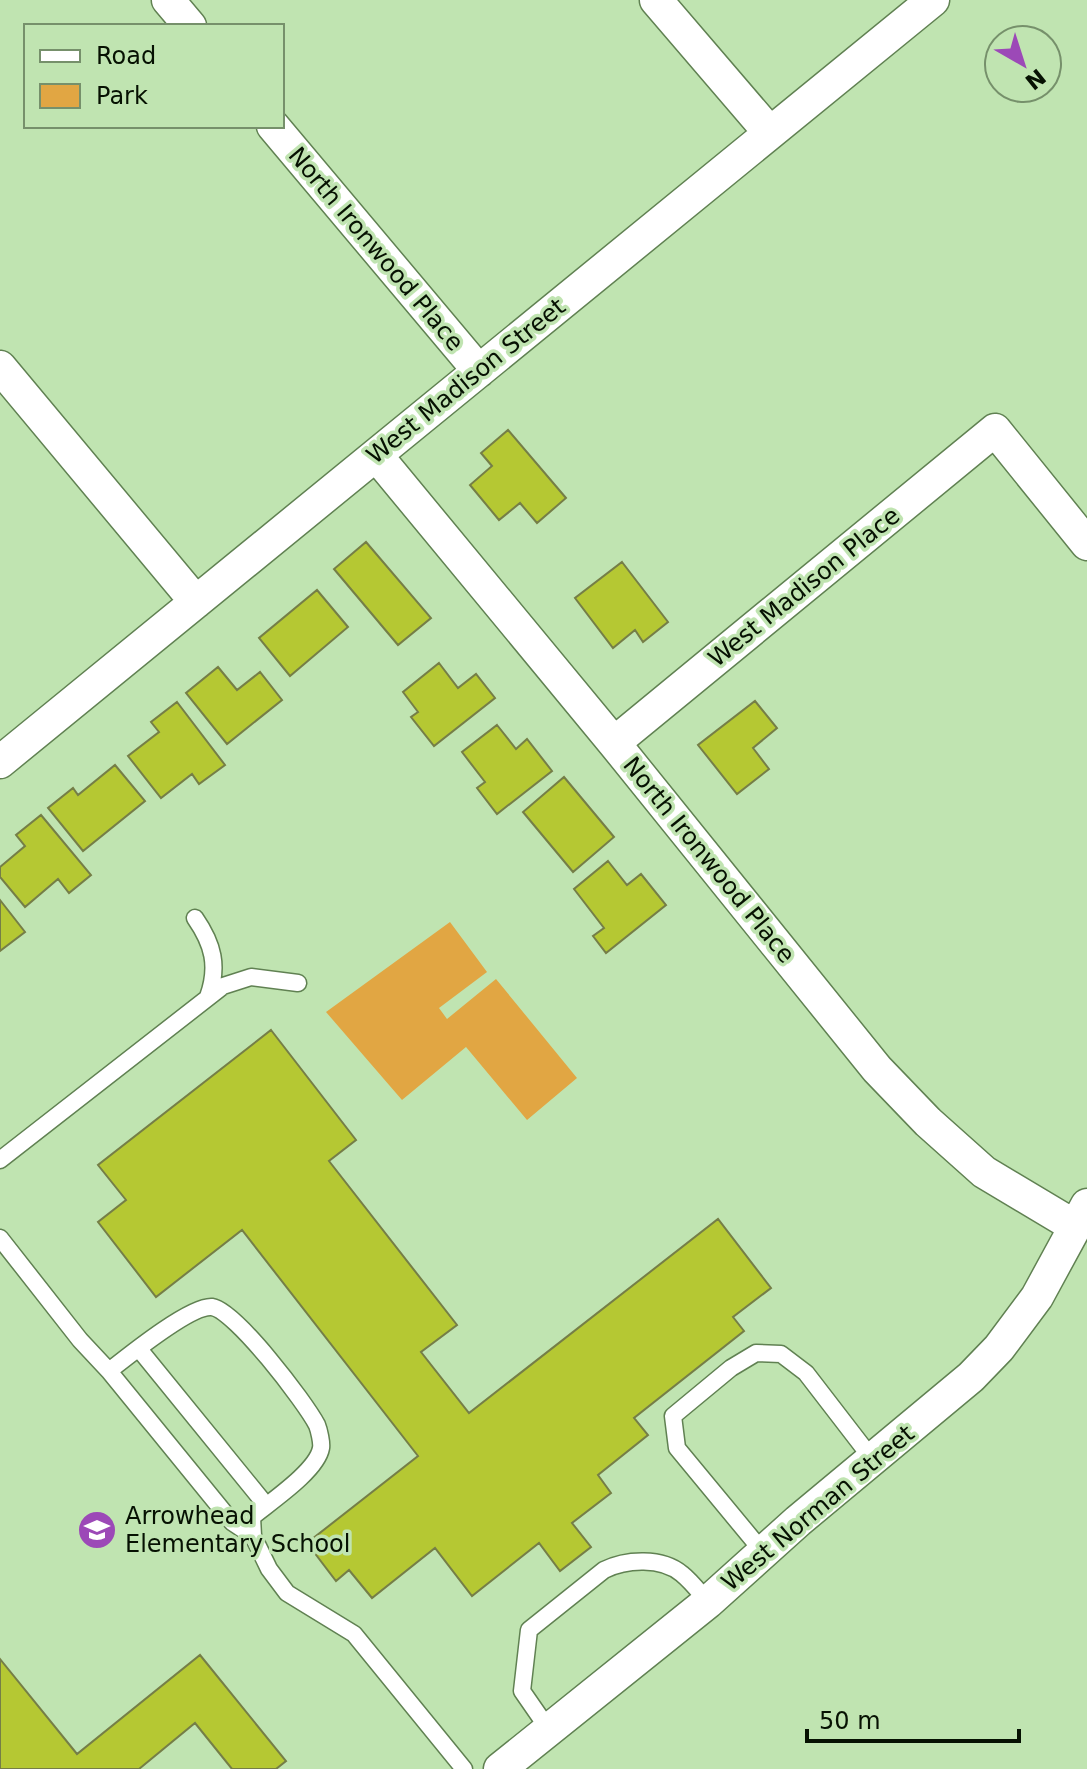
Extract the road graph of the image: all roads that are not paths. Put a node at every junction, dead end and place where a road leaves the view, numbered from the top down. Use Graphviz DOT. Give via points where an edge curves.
graph roads {
  1 [pos="168,0"];
  2 [pos="656,0"];
  3 [pos="933,0"];
  4 [pos="188,24"];
  5 [pos="275,128"];
  6 [pos="770,133"];
  7 [pos="0,367"];
  8 [pos="479,371"];
  9 [pos="376,455"];
  10 [pos="1087,544"];
  11 [pos="196,602"];
  12 [pos="614,743"];
  13 [pos="0,762"];
  14 [pos="195,918"];
  15 [pos="298,983"];
  16 [pos="208,997"];
  17 [pos="0,1160"];
  18 [pos="1082,1216"];
  19 [pos="0,1238"];
  20 [pos="139,1349"];
  21 [pos="109,1371"];
  22 [pos="873,1460"];
  23 [pos="266,1505"];
  24 [pos="253,1536"];
  25 [pos="763,1552"];
  26 [pos="708,1602"];
  27 [pos="549,1730"];
  28 [pos="464,1769"];
  29 [pos="500,1769"];
  1 -- 4 [label="street"];
  2 -- 6 [label="street"];
  3 -- 6 [label="street, West Madison Street"];
  5 -- 8 [label="street, North Ironwood Place"];
  6 -- 8 [label="street, West Madison Street"];
  7 -- 11 [label="street"];
  8 -- 9 [label="street, West Madison Street"];
  9 -- 11 [label="street, West Madison Street"];
  9 -- 12 [label="street, North Ironwood Place"];
  10 -- 12 [label="street, West Madison Place" via="995,430"];
  11 -- 13 [label="street, West Madison Street"];
  12 -- 18 [label="street, North Ironwood Place" via="877,1069 928,1122 984,1172"];
  14 -- 16 [label="lane" via="214,956"];
  15 -- 16 [label="lane" via="251,977"];
  16 -- 17 [label="lane"];
  18 -- 22 [label="street, West Norman Street" via="1037,1297 999,1348"];
  19 -- 21 [label="lane"];
  20 -- 21 [label="lane"];
  20 -- 23 [label="lane"];
  20 -- 23 [label="lane" via="191,1311 211,1307 245,1329 318,1427 322,1448 314,1464"];
  21 -- 24 [label="lane" via="232,1522"];
  22 -- 25 [label="street, West Norman Street"];
  22 -- 25 [label="lane" via="806,1373 781,1354 756,1353 673,1416 677,1448"];
  23 -- 24 [label="lane" via="252,1517"];
  24 -- 28 [label="lane" via="287,1593 354,1634"];
  25 -- 26 [label="street, West Norman Street"];
  26 -- 27 [label="street, West Norman Street"];
  26 -- 27 [label="lane" via="675,1569 628,1562 604,1570 529,1630 522,1691"];
  27 -- 29 [label="street, West Norman Street"];
}
